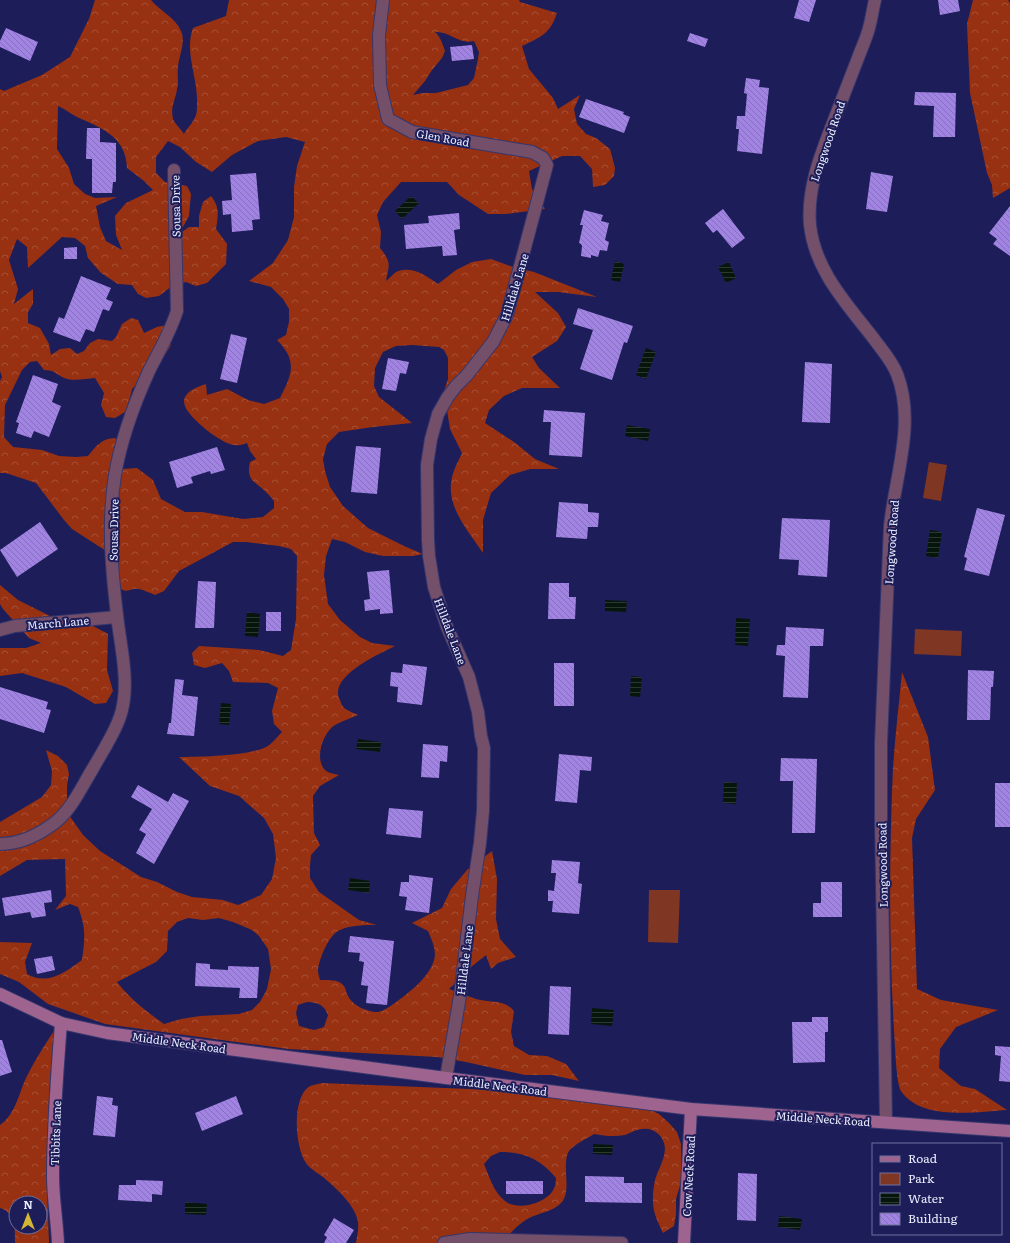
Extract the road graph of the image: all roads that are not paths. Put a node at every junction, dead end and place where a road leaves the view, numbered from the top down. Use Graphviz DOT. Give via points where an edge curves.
graph roads {
  1 [pos="382,0"];
  2 [pos="875,0"];
  3 [pos="545,161"];
  4 [pos="174,170"];
  5 [pos="117,616"];
  6 [pos="0,630"];
  7 [pos="0,844"];
  8 [pos="0,994"];
  9 [pos="61,1023"];
  10 [pos="446,1078"];
  11 [pos="691,1109"];
  12 [pos="886,1122"];
  13 [pos="1010,1131"];
  14 [pos="58,1243"];
  15 [pos="444,1243"];
  16 [pos="622,1243"];
  17 [pos="684,1243"];
  1 -- 3 [label="street, Glen Road" via="379,35 380,86 388,119 412,132 532,152"];
  2 -- 12 [label="street, Longwood Road" via="870,25 818,162 811,187 810,224 820,264 829,281 886,355 897,373 904,396 903,441 890,526 881,743"];
  3 -- 10 [label="street, Hilldale Lane" via="547,168 507,315 493,342 468,375 456,386 438,414 431,439 428,465 428,540 434,587 447,627 469,677 484,748 480,843 460,996"];
  4 -- 5 [label="street, Sousa Drive" via="176,311 172,327 135,404 125,432 115,475 111,546"];
  5 -- 6 [label="street, March Lane" via="15,626"];
  5 -- 7 [label="street, Sousa Drive" via="124,673 124,697 119,721 111,738 71,805 54,823 26,839"];
  8 -- 9 [label="main road, Middle Neck Road"];
  9 -- 10 [label="main road, Middle Neck Road" via="107,1033"];
  9 -- 14 [label="main road, Tibbits Lane" via="53,1178"];
  10 -- 11 [label="main road, Middle Neck Road"];
  11 -- 12 [label="main road, Middle Neck Road"];
  11 -- 17 [label="main road, Cow Neck Road"];
  12 -- 13 [label="main road, Middle Neck Road"];
  15 -- 16 [label="street" via="470,1239"];
}
